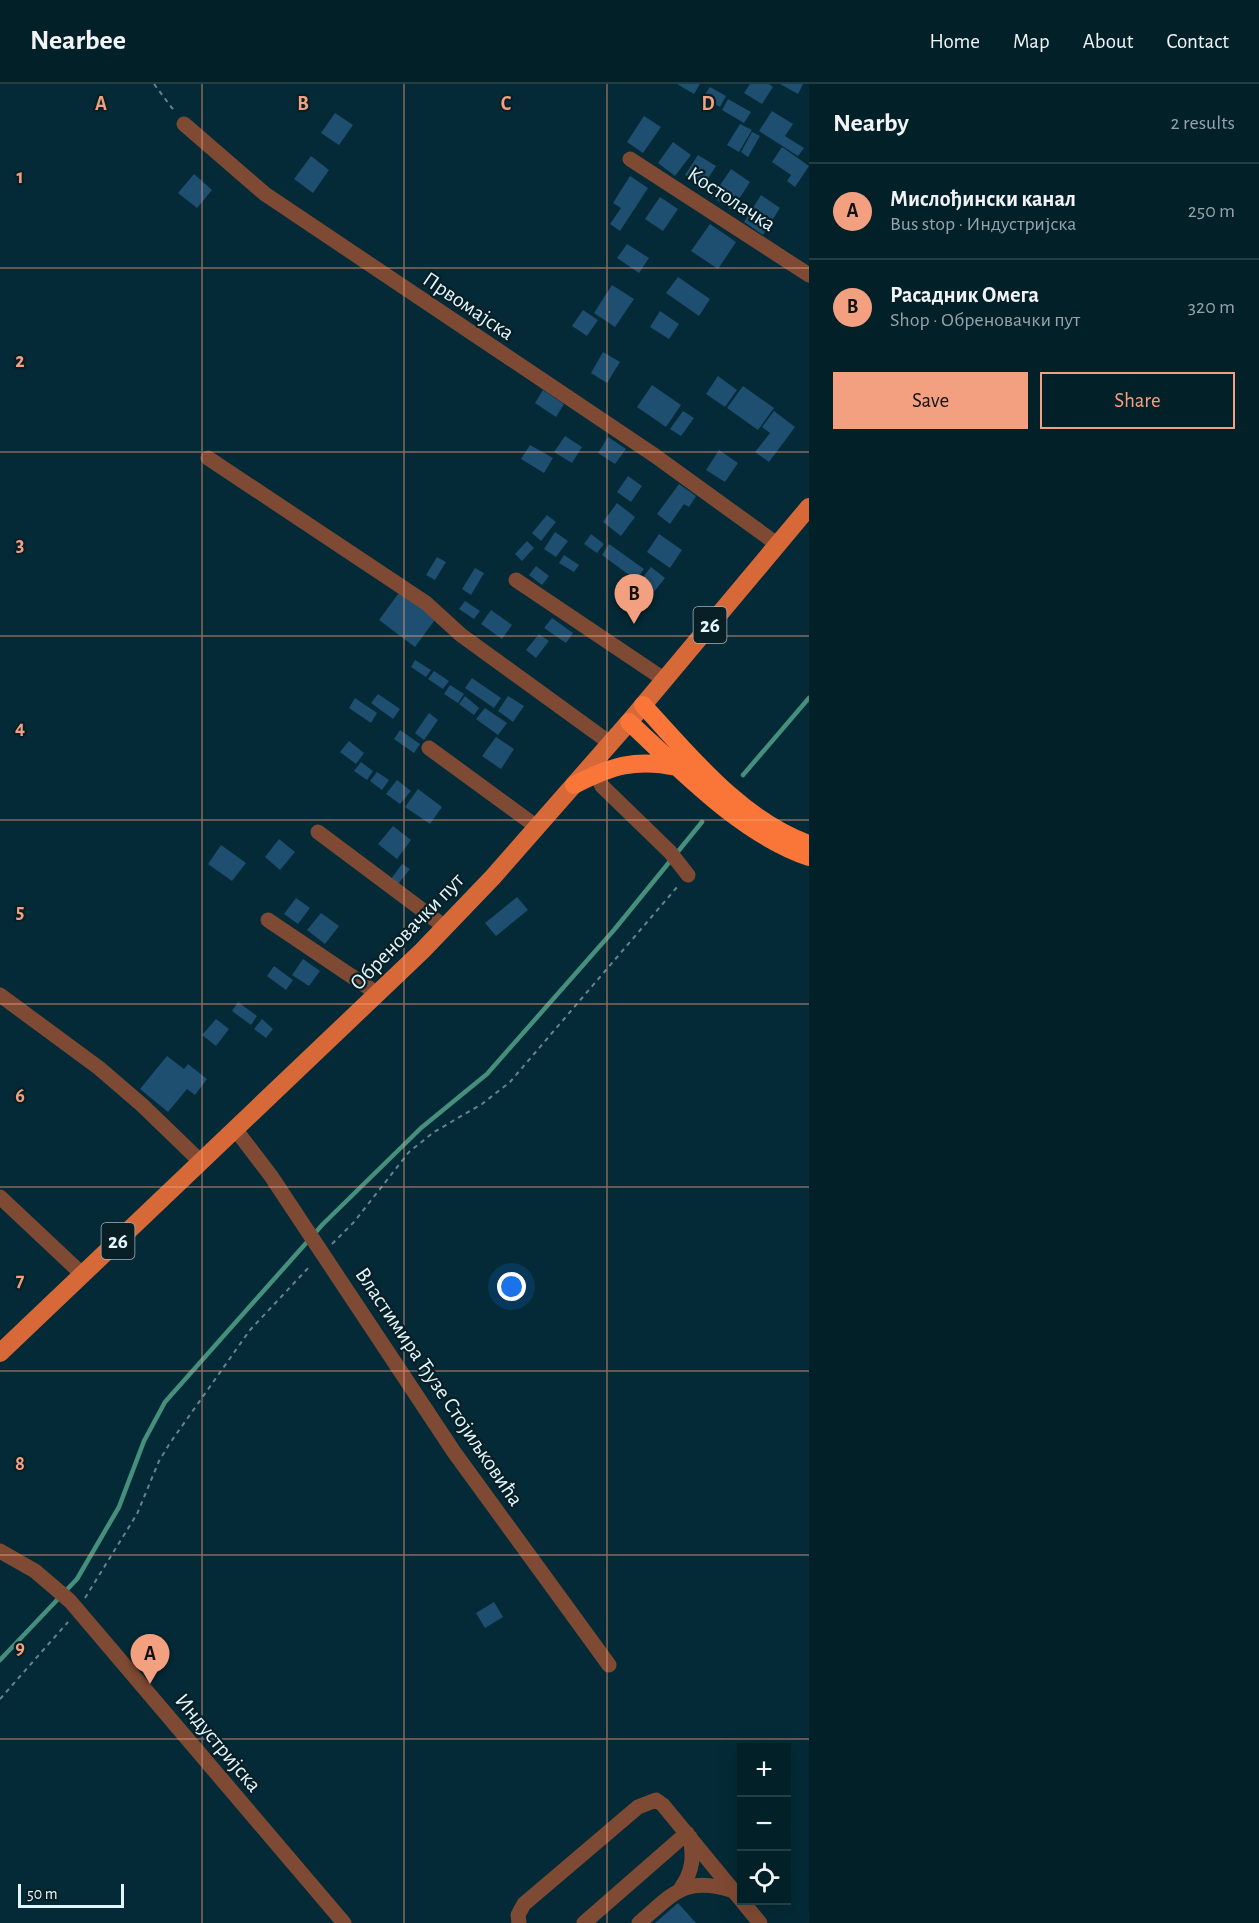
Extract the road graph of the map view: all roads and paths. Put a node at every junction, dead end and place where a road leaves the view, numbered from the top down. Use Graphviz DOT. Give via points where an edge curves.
graph roads {
  1 [pos="154,84"];
  2 [pos="184,124"];
  3 [pos="630,159"];
  4 [pos="809,275"];
  5 [pos="208,458"];
  6 [pos="809,507"];
  7 [pos="777,544"];
  8 [pos="516,580"];
  9 [pos="665,680"];
  10 [pos="643,705"];
  11 [pos="629,722"];
  12 [pos="610,743"];
  13 [pos="429,748"];
  14 [pos="679,768"];
  15 [pos="596,773"];
  16 [pos="574,785"];
  17 [pos="537,827"];
  18 [pos="318,832"];
  19 [pos="809,844"];
  20 [pos="809,857"];
  21 [pos="684,870"];
  22 [pos="268,920"];
  23 [pos="445,927"];
  24 [pos="378,994"];
  25 [pos="0,995"];
  26 [pos="236,1130"];
  27 [pos="201,1162"];
  28 [pos="0,1197"];
  29 [pos="322,1254"];
  30 [pos="83,1275"];
  31 [pos="0,1353"];
  32 [pos="0,1551"];
  33 [pos="74,1605"];
  34 [pos="609,1665"];
  35 [pos="0,1699"];
  36 [pos="688,1835"];
  37 [pos="681,1888"];
  38 [pos="734,1891"];
  39 [pos="344,1923"];
  40 [pos="519,1923"];
  41 [pos="584,1923"];
  42 [pos="639,1923"];
  43 [pos="760,1923"];
  1 -- 2 [label="path"];
  2 -- 7 [label="street, Првомајска" via="265,194 654,455"];
  3 -- 4 [label="street, Костолачка"];
  5 -- 12 [label="street" via="426,603 461,635"];
  6 -- 7 [label="main road, Обреновачки пут / 26"];
  7 -- 9 [label="main road, Обреновачки пут / 26"];
  8 -- 9 [label="street"];
  9 -- 10 [label="main road, Обреновачки пут / 26"];
  10 -- 11 [label="main road, Обреновачки пут / 26"];
  10 -- 19 [label="highway" via="735,797 779,831"];
  11 -- 12 [label="main road, Обреновачки пут / 26"];
  11 -- 14 [label="highway"];
  12 -- 16 [label="main road, Обреновачки пут / 26"];
  13 -- 17 [label="street"];
  14 -- 15 [label="highway" via="648,762"];
  14 -- 20 [label="highway" via="752,827"];
  15 -- 16 [label="highway"];
  15 -- 21 [label="street" via="603,786"];
  16 -- 17 [label="main road, Обреновачки пут / 26"];
  17 -- 23 [label="main road, Обреновачки пут / 26"];
  18 -- 23 [label="street"];
  21 -- 29 [label="path" via="602,977 510,1082 409,1152 354,1222"];
  22 -- 24 [label="street"];
  23 -- 24 [label="main road, Обреновачки пут / 26"];
  24 -- 26 [label="main road, Обреновачки пут / 26"];
  25 -- 27 [label="street" via="99,1068"];
  26 -- 27 [label="main road, Обреновачки пут / 26"];
  26 -- 29 [label="street, Властимира Ђузе Стојиљковића"];
  27 -- 30 [label="main road, Обреновачки пут / 26"];
  28 -- 30 [label="street"];
  29 -- 33 [label="path" via="250,1330 170,1443 137,1514"];
  29 -- 34 [label="street, Властимира Ђузе Стојиљковића" via="454,1452"];
  30 -- 31 [label="main road, Обреновачки пут / 26"];
  32 -- 33 [label="street, Индустријска" via="55,1586"];
  33 -- 35 [label="path"];
  33 -- 39 [label="street, Индустријска"];
  36 -- 37 [label="street" via="692,1863"];
  36 -- 38 [label="street"];
  36 -- 40 [label="street" via="663,1805 656,1800 647,1802 524,1904 518,1915"];
  36 -- 41 [label="street"];
  37 -- 38 [label="street" via="706,1884"];
  37 -- 42 [label="street"];
  38 -- 43 [label="street"];
}
